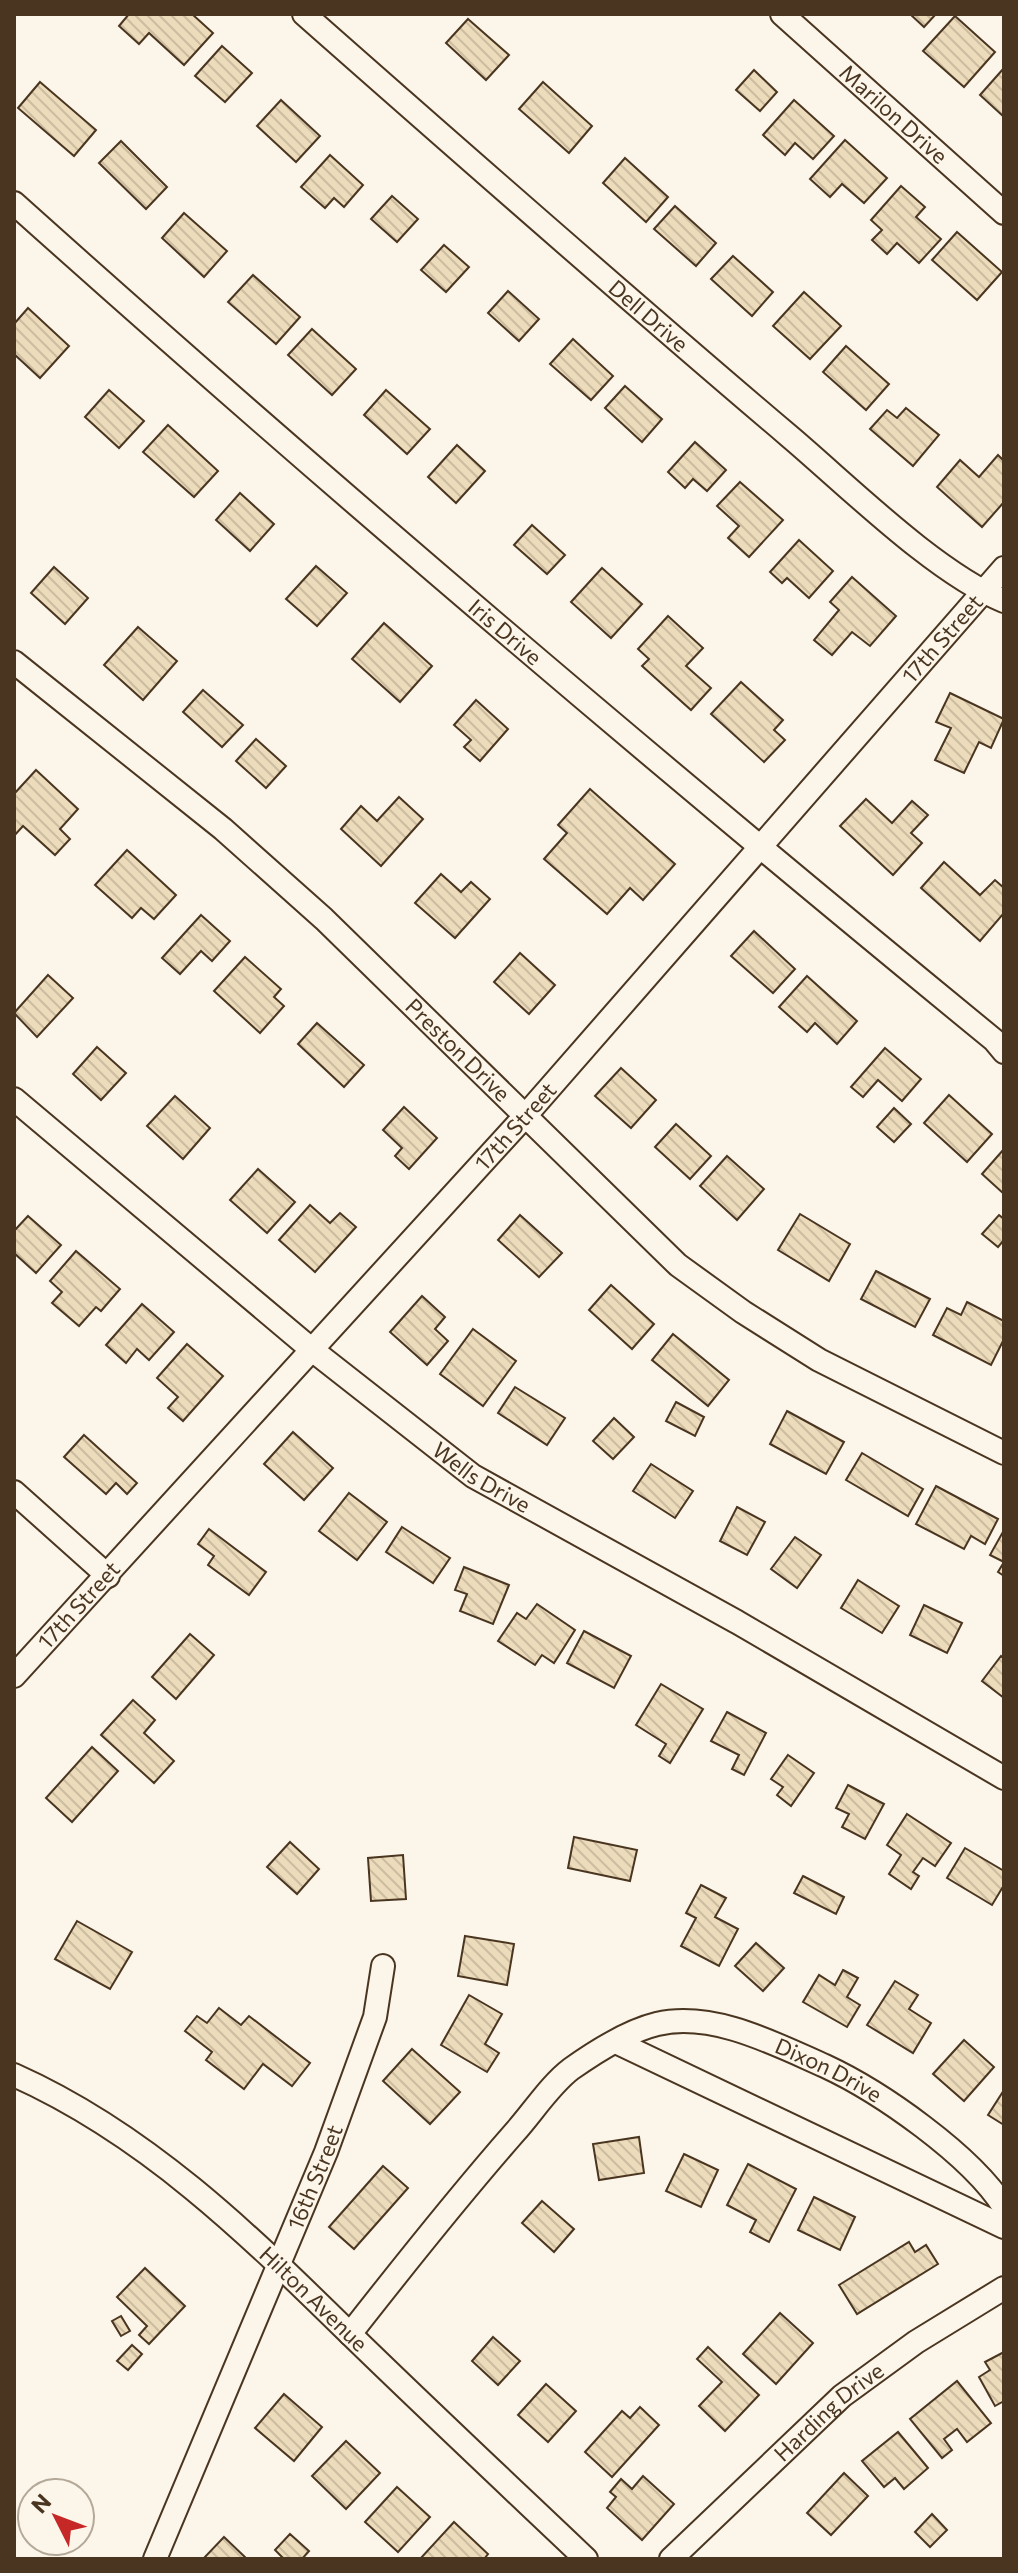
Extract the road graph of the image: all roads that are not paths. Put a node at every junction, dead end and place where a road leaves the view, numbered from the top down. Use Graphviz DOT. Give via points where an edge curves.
graph roads {
  1 [pos="304,14"];
  2 [pos="782,14"];
  3 [pos="14,203"];
  4 [pos="1004,213"];
  5 [pos="1004,568"];
  6 [pos="982,592"];
  7 [pos="1004,601"];
  8 [pos="14,662"];
  9 [pos="758,847"];
  10 [pos="1001,1041"];
  11 [pos="14,1099"];
  12 [pos="526,1115"];
  13 [pos="311,1349"];
  14 [pos="1004,1453"];
  15 [pos="14,1492"];
  16 [pos="108,1576"];
  17 [pos="14,1676"];
  18 [pos="1004,1778"];
  19 [pos="383,1966"];
  20 [pos="616,2042"];
  21 [pos="14,2075"];
  22 [pos="1004,2207"];
  23 [pos="1004,2227"];
  24 [pos="280,2264"];
  25 [pos="1004,2288"];
  26 [pos="350,2334"];
  27 [pos="155,2559"];
  28 [pos="586,2559"];
  29 [pos="671,2559"];
  1 -- 6 [label="street, Dell Drive" via="614,288 912,540"];
  2 -- 4 [label="street, Marilon Drive"];
  3 -- 9 [label="street, Iris Drive" via="249,414"];
  5 -- 6 [label="street, 17th Street"];
  6 -- 7 [label="street, Dell Drive"];
  6 -- 9 [label="street, 17th Street"];
  8 -- 12 [label="street, Preston Drive" via="234,839"];
  9 -- 10 [label="street, Iris Drive"];
  9 -- 12 [label="street, 17th Street"];
  11 -- 13 [label="street, Wells Drive"];
  12 -- 13 [label="street, 17th Street"];
  12 -- 14 [label="street, Preston Drive" via="678,1265 743,1312 819,1360"];
  13 -- 16 [label="street, 17th Street"];
  13 -- 18 [label="street, Wells Drive" via="473,1476"];
  15 -- 16 [label="street"];
  16 -- 17 [label="street, 17th Street"];
  19 -- 24 [label="street, 16th Street" via="375,2017"];
  20 -- 22 [label="street, Dixon Drive" via="658,2024 705,2023 768,2040 849,2078 917,2122 994,2190"];
  20 -- 23 [label="street"];
  20 -- 26 [label="street, Dixon Drive" via="569,2071"];
  21 -- 24 [label="street, Hilton Avenue" via="51,2092 169,2168"];
  24 -- 26 [label="street, Hilton Avenue"];
  24 -- 27 [label="street, 16th Street"];
  25 -- 29 [label="street, Harding Drive" via="842,2396"];
  26 -- 28 [label="street, Hilton Avenue"];
}
